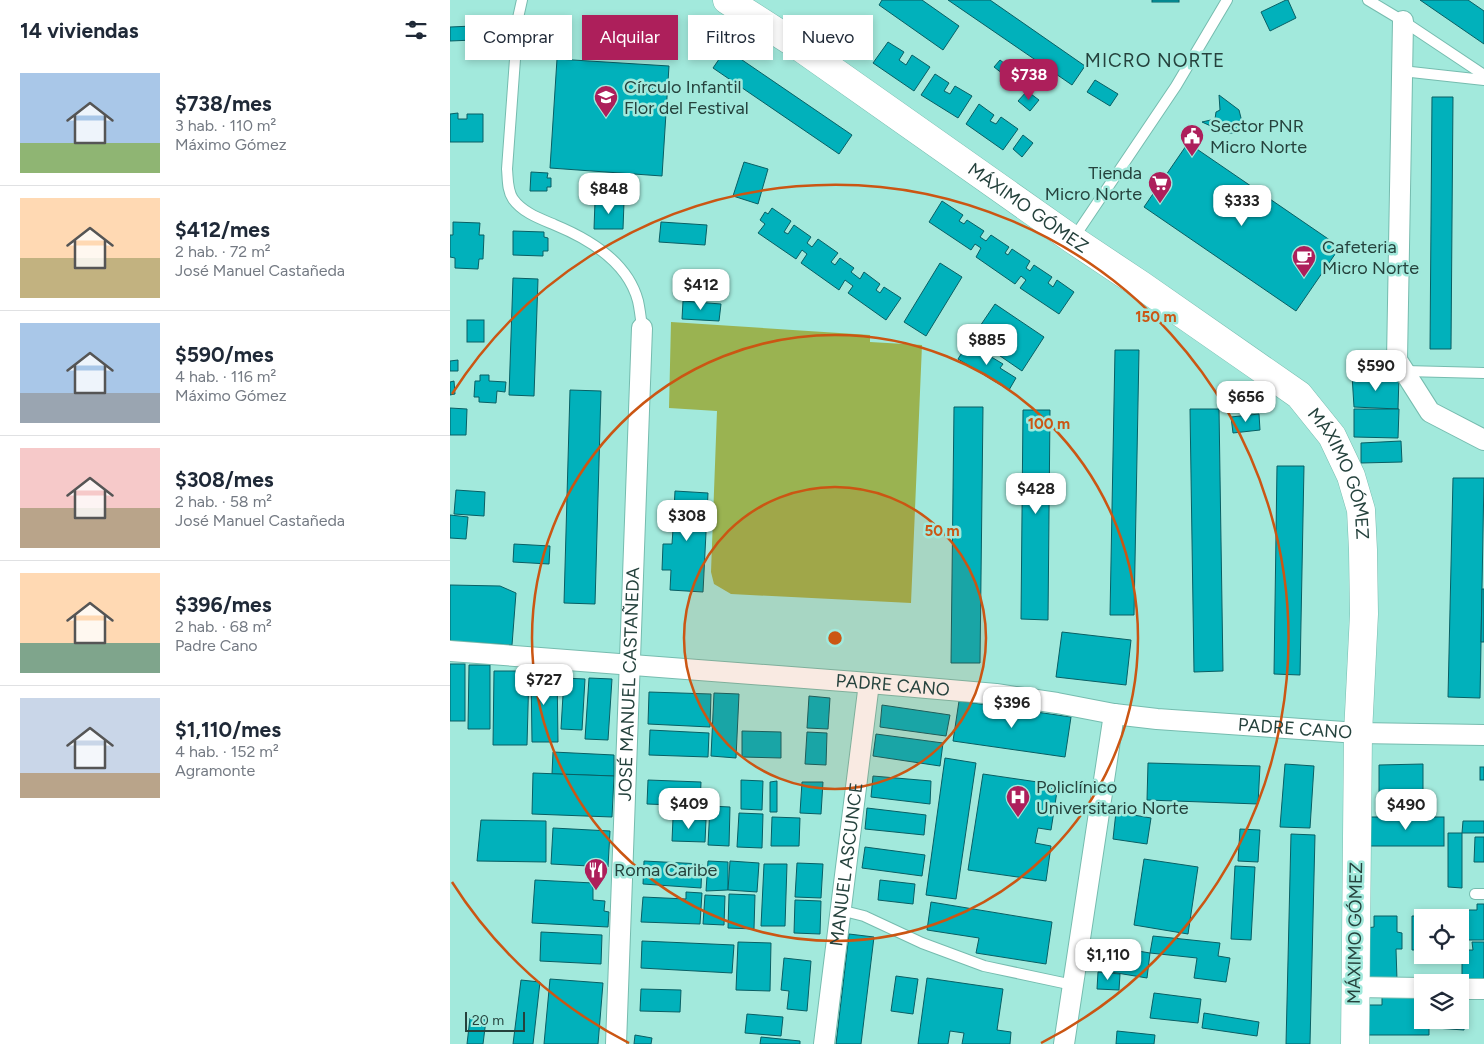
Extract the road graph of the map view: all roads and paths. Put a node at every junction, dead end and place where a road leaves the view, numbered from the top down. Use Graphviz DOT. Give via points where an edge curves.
graph roads {
  1 [pos="522,0"];
  2 [pos="727,0"];
  3 [pos="1368,0"];
  4 [pos="1222,2"];
  5 [pos="1403,21"];
  6 [pos="1402,70"];
  7 [pos="1484,75"];
  8 [pos="1484,80"];
  9 [pos="1072,239"];
  10 [pos="642,328"];
  11 [pos="1404,372"];
  12 [pos="1484,373"];
  13 [pos="1484,440"];
  14 [pos="450,651"];
  15 [pos="630,664"];
  16 [pos="869,683"];
  17 [pos="1114,714"];
  18 [pos="1358,733"];
  19 [pos="1484,735"];
  20 [pos="840,910"];
  21 [pos="1073,985"];
  22 [pos="1354,987"];
  23 [pos="1414,988"];
  24 [pos="1469,989"];
  25 [pos="1484,989"];
  26 [pos="616,1044"];
  27 [pos="824,1044"];
  28 [pos="1064,1044"];
  29 [pos="1354,1044"];
  1 -- 10 [label="lane, JOSÉ MANUEL CASTAÑEDA" via="507,169 512,198 532,215 596,246 614,263 627,277 638,301"];
  2 -- 9 [label="main road, MÁXIMO GÓMEZ" via="794,43"];
  3 -- 5 [label="lane"];
  4 -- 9 [label="lane" via="1176,86"];
  5 -- 6 [label="street"];
  5 -- 7 [label="lane"];
  6 -- 8 [label="lane"];
  6 -- 11 [label="street" via="1397,360"];
  9 -- 18 [label="main road, MÁXIMO GÓMEZ" via="1299,395 1332,436 1351,476 1360,510 1364,614"];
  10 -- 15 [label="street, JOSÉ MANUEL CASTAÑEDA"];
  11 -- 12 [label="lane"];
  11 -- 13 [label="street" via="1430,412"];
  14 -- 15 [label="street, PADRE CANO"];
  15 -- 16 [label="street, PADRE CANO"];
  15 -- 26 [label="street, JOSÉ MANUEL CASTAÑEDA"];
  16 -- 17 [label="street, PADRE CANO" via="996,694"];
  16 -- 20 [label="street, MANUEL ASCUNCE"];
  17 -- 18 [label="street, PADRE CANO"];
  17 -- 21 [label="street"];
  18 -- 19 [label="street, PADRE CANO"];
  18 -- 22 [label="main road, MÁXIMO GÓMEZ"];
  20 -- 21 [label="lane" via="864,916 922,943 984,966"];
  20 -- 27 [label="street, MANUEL ASCUNCE"];
  21 -- 28 [label="street"];
  22 -- 23 [label="street"];
  22 -- 29 [label="main road, MÁXIMO GÓMEZ"];
  24 -- 25 [label="street"];
}
